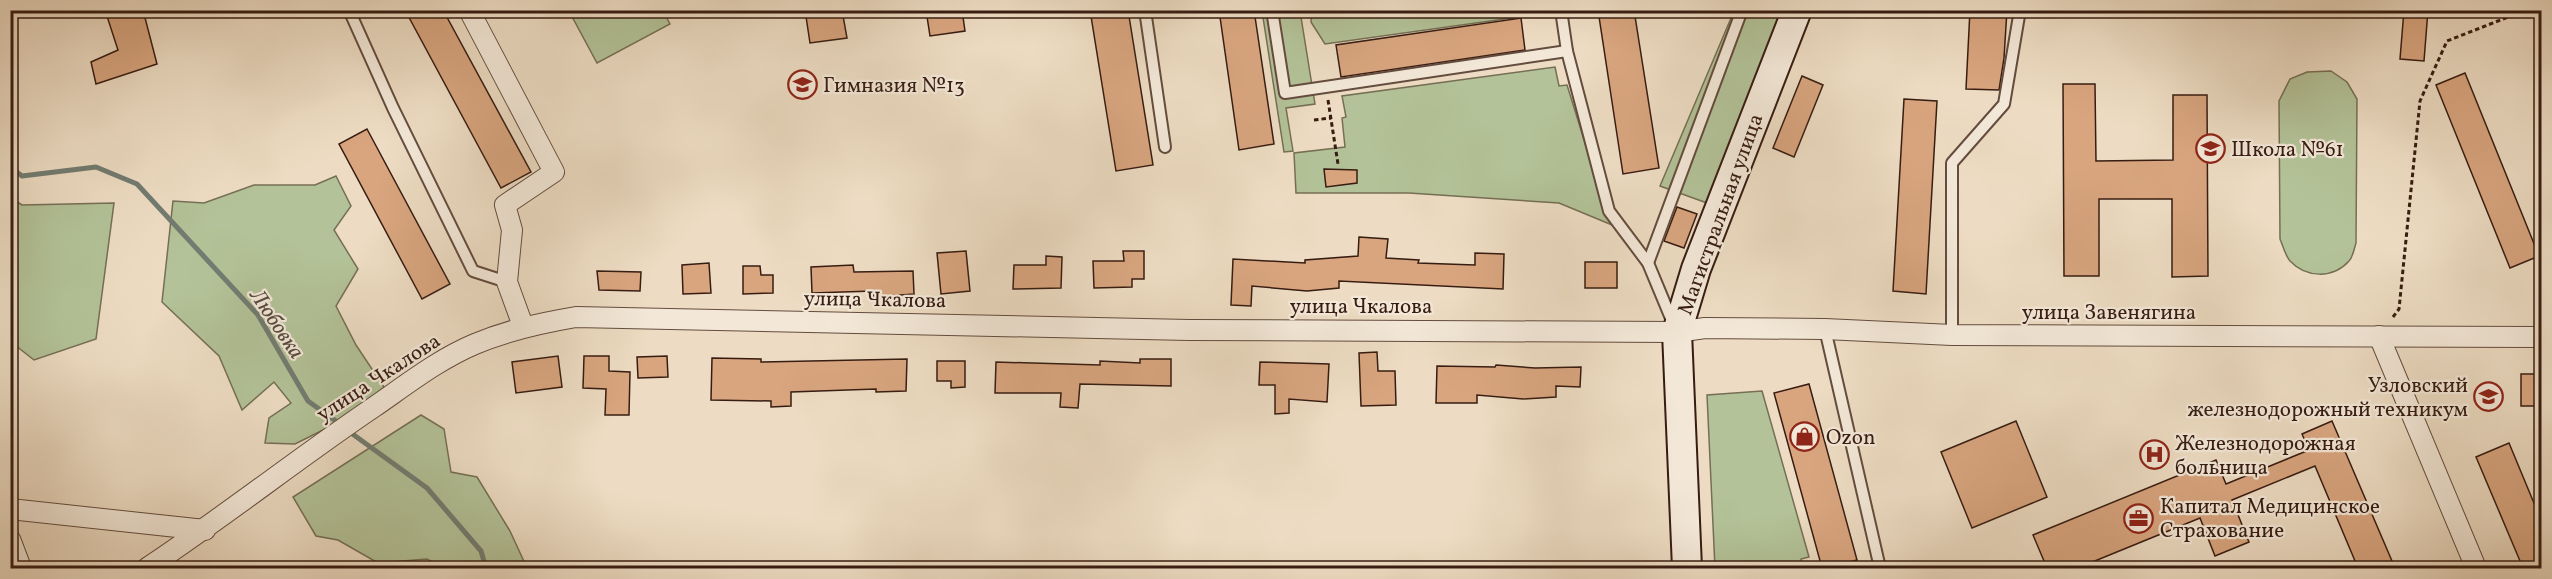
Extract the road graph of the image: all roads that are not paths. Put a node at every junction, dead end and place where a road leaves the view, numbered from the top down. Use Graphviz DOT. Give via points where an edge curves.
graph roads {
  1 [pos="349,10"];
  2 [pos="469,10"];
  3 [pos="1145,10"];
  4 [pos="1272,10"];
  5 [pos="1561,10"];
  6 [pos="1742,10"];
  7 [pos="1797,10"];
  8 [pos="2020,10"];
  9 [pos="1567,51"];
  10 [pos="1165,147"];
  11 [pos="1648,263"];
  12 [pos="507,282"];
  13 [pos="523,326"];
  14 [pos="1825,329"];
  15 [pos="1677,332"];
  16 [pos="1952,335"];
  17 [pos="2379,336"];
  18 [pos="2541,337"];
  19 [pos="10,509"];
  20 [pos="205,530"];
  21 [pos="10,539"];
  22 [pos="21,568"];
  23 [pos="147,568"];
  24 [pos="1687,568"];
  25 [pos="1880,568"];
  26 [pos="2476,568"];
  1 -- 12 [label="lane" via="473,271"];
  2 -- 12 [label="street" via="554,172 505,205 512,230"];
  3 -- 10 [label="lane"];
  4 -- 9 [label="lane" via="1285,93"];
  5 -- 9 [label="lane"];
  6 -- 11 [label="lane"];
  7 -- 15 [label="main road, Магистральная улица" via="1696,269"];
  8 -- 16 [label="lane" via="2004,104 1952,163"];
  9 -- 11 [label="lane" via="1609,210"];
  11 -- 15 [label="lane"];
  12 -- 13 [label="street"];
  13 -- 15 [label="street, улица Чкалова" via="576,317 1177,329"];
  13 -- 20 [label="street, улица Чкалова" via="473,345 416,379 286,467"];
  14 -- 15 [label="street, улица Завенягина" via="1706,328"];
  14 -- 16 [label="street, улица Завенягина"];
  14 -- 25 [label="lane"];
  15 -- 24 [label="main road, Магистральная улица"];
  16 -- 17 [label="street, улица Завенягина"];
  17 -- 18 [label="street, улица Завенягина"];
  17 -- 26 [label="street"];
  19 -- 20 [label="street"];
  20 -- 23 [label="street, улица Чкалова"];
  21 -- 22 [label="street"];
}
